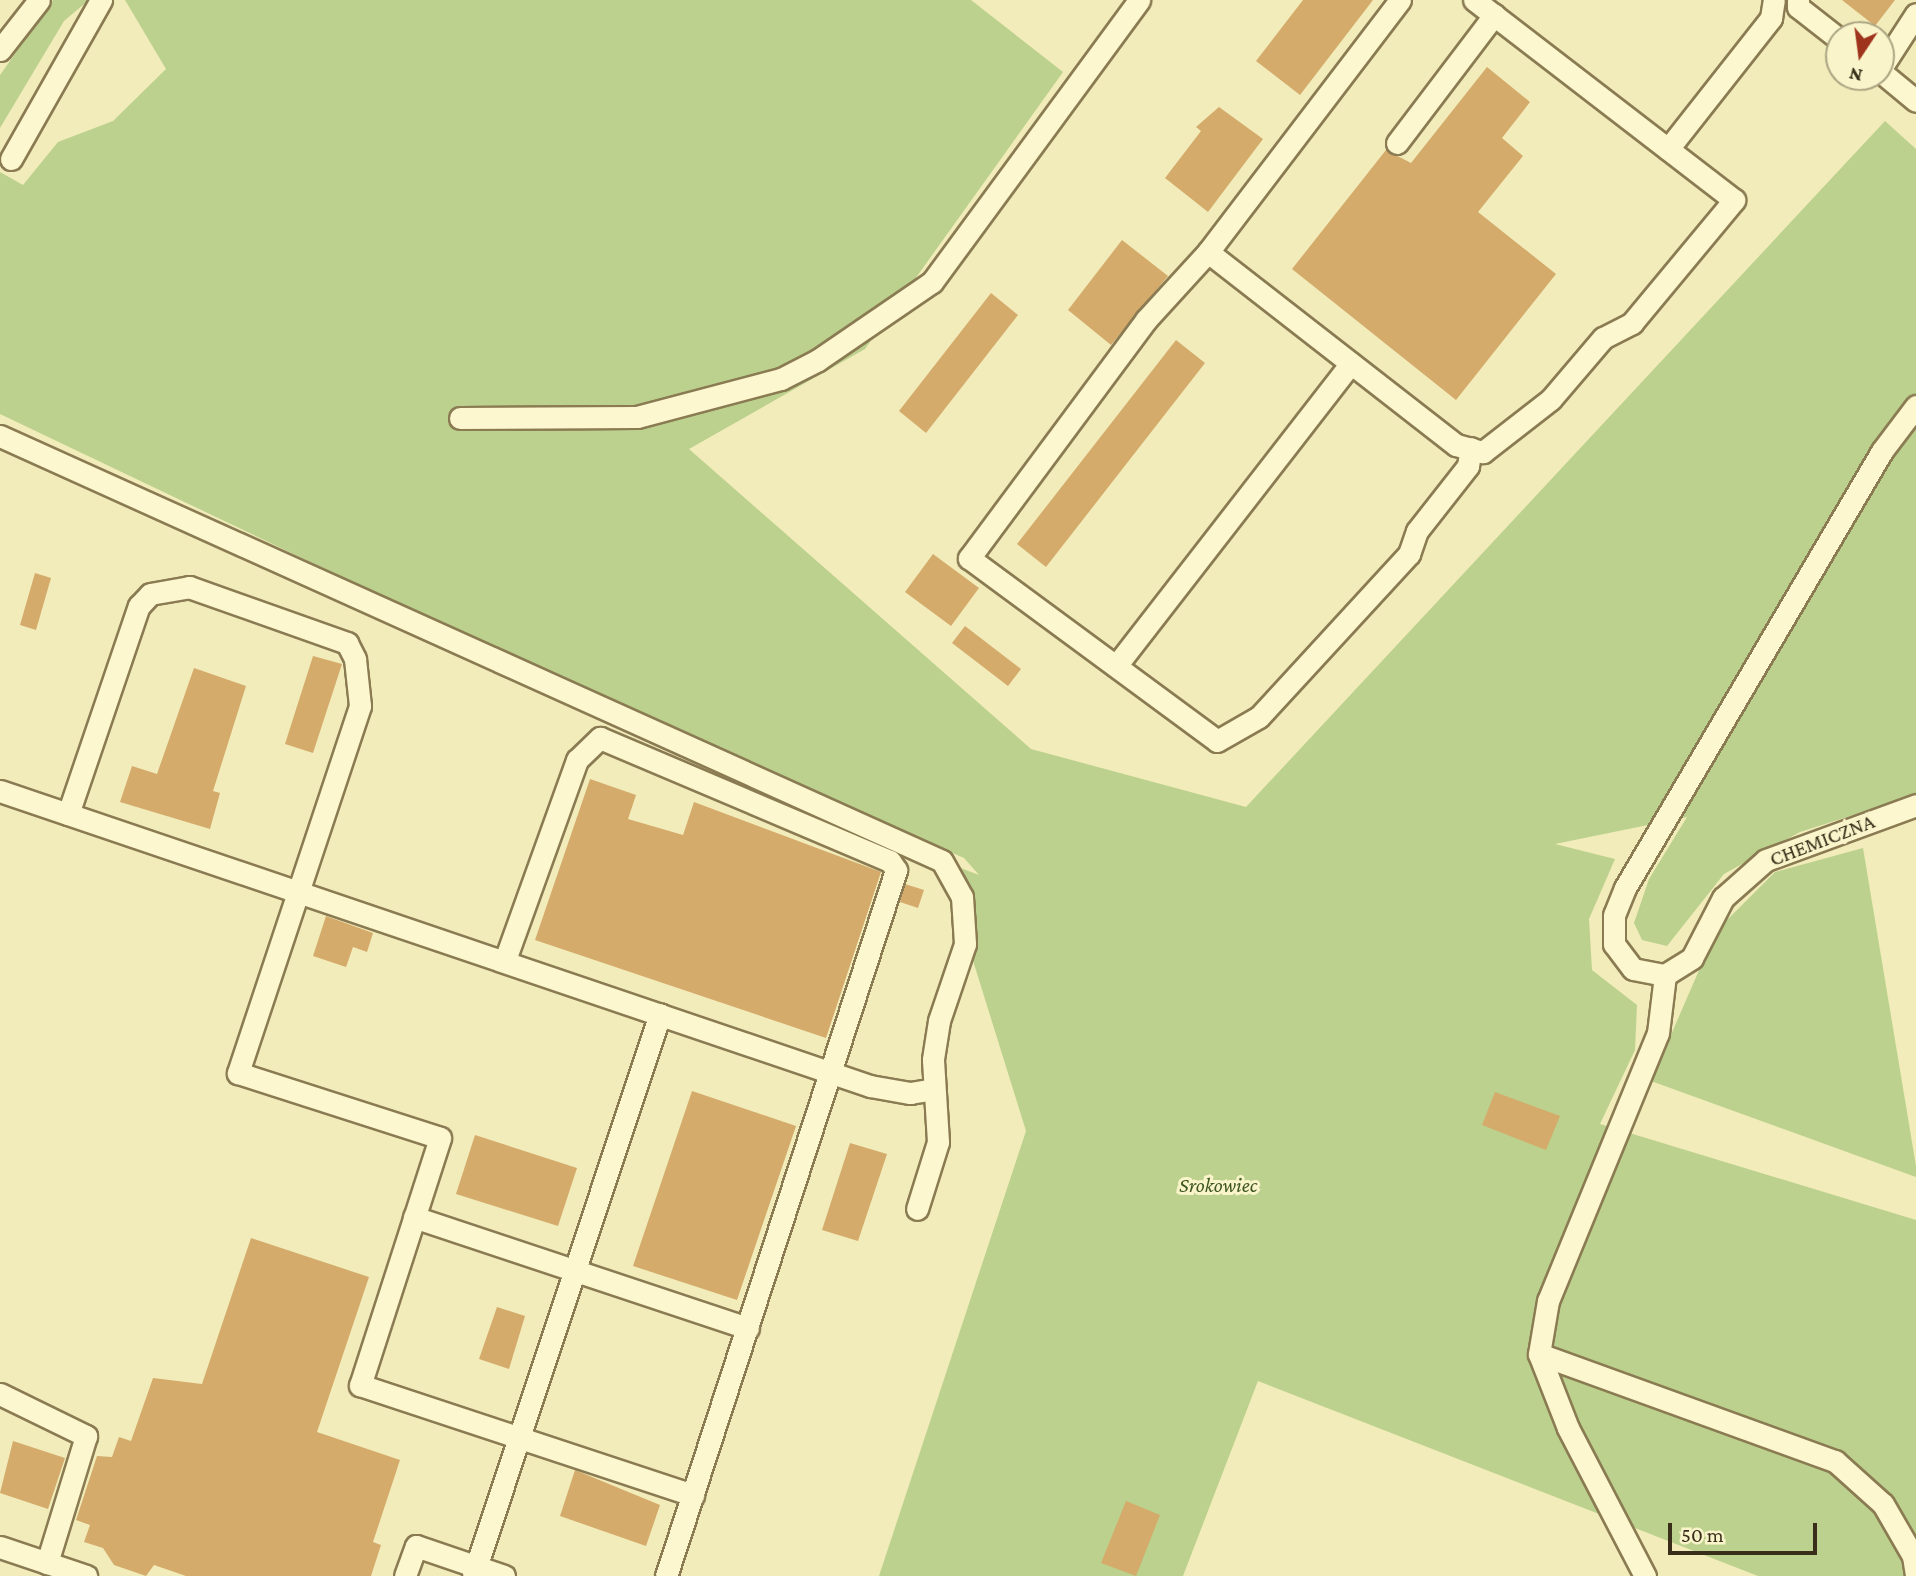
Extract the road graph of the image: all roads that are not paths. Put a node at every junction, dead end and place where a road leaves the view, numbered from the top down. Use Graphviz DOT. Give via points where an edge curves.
graph roads {
  1 [pos="39,0"];
  2 [pos="101,0"];
  3 [pos="1139,0"];
  4 [pos="1400,0"];
  5 [pos="1474,0"];
  6 [pos="1774,0"];
  7 [pos="1798,0"];
  8 [pos="1494,15"];
  9 [pos="1916,16"];
  10 [pos="1825,28"];
  11 [pos="2,44"];
  12 [pos="1895,48"];
  13 [pos="1895,82"];
  14 [pos="1916,101"];
  15 [pos="1397,143"];
  16 [pos="1668,149"];
  17 [pos="11,159"];
  18 [pos="1208,252"];
  19 [pos="1350,363"];
  20 [pos="1916,406"];
  21 [pos="460,418"];
  22 [pos="0,436"];
  23 [pos="1471,448"];
  24 [pos="1116,666"];
  25 [pos="0,791"];
  26 [pos="1916,805"];
  27 [pos="68,814"];
  28 [pos="298,892"];
  29 [pos="505,961"];
  30 [pos="1665,975"];
  31 [pos="660,1014"];
  32 [pos="833,1073"];
  33 [pos="934,1089"];
  34 [pos="917,1209"];
  35 [pos="414,1217"];
  36 [pos="575,1270"];
  37 [pos="748,1328"];
  38 [pos="1539,1354"];
  39 [pos="0,1394"];
  40 [pos="519,1438"];
  41 [pos="693,1495"];
  42 [pos="0,1547"];
  43 [pos="47,1563"];
  44 [pos="475,1571"];
  45 [pos="86,1576"];
  46 [pos="405,1576"];
  47 [pos="504,1576"];
  48 [pos="666,1576"];
  49 [pos="1644,1576"];
  50 [pos="1916,1576"];
  1 -- 11 [label="street"];
  2 -- 17 [label="street"];
  3 -- 21 [label="street" via="932,282 818,360 781,379 637,417"];
  4 -- 18 [label="street"];
  5 -- 8 [label="street"];
  6 -- 16 [label="street" via="1772,18"];
  7 -- 10 [label="street" via="1798,7"];
  8 -- 15 [label="street"];
  8 -- 16 [label="street"];
  9 -- 12 [label="street"];
  13 -- 14 [label="street"];
  16 -- 23 [label="street" via="1734,200 1632,323 1603,338 1532,414 1483,452"];
  18 -- 19 [label="street"];
  18 -- 24 [label="street" via="1146,320 969,558"];
  19 -- 23 [label="street" via="1456,445"];
  19 -- 24 [label="street"];
  20 -- 30 [label="street" via="1846,511 1614,915 1614,944 1633,969"];
  22 -- 33 [label="street" via="942,861 962,897 965,944 939,1021"];
  23 -- 24 [label="street" via="1468,466 1417,531 1409,554 1238,734 1217,741"];
  25 -- 27 [label="street"];
  26 -- 30 [label="street, CHEMICZNA" via="1766,860 1723,898 1692,958"];
  27 -- 28 [label="street"];
  27 -- 28 [label="street" via="139,606 150,594 189,587 315,629 347,643 355,659 359,706"];
  28 -- 29 [label="street"];
  28 -- 35 [label="street" via="238,1073 440,1139"];
  29 -- 31 [label="street"];
  29 -- 32 [label="street" via="577,760 589,744 615,739 890,861 896,883"];
  30 -- 38 [label="street" via="1658,1033 1548,1301"];
  31 -- 32 [label="street"];
  31 -- 36 [label="street"];
  32 -- 33 [label="street" via="910,1093"];
  32 -- 37 [label="street"];
  33 -- 34 [label="street" via="938,1142"];
  35 -- 36 [label="street"];
  35 -- 40 [label="street" via="360,1385"];
  36 -- 37 [label="street"];
  36 -- 40 [label="street"];
  37 -- 41 [label="street"];
  38 -- 49 [label="street" via="1568,1428"];
  38 -- 50 [label="street" via="1835,1461 1883,1504 1913,1556"];
  39 -- 43 [label="street" via="86,1436"];
  40 -- 41 [label="street"];
  40 -- 44 [label="street"];
  41 -- 48 [label="street"];
  42 -- 43 [label="street"];
  43 -- 45 [label="street"];
  44 -- 46 [label="street" via="416,1546"];
  44 -- 47 [label="street"];
}
